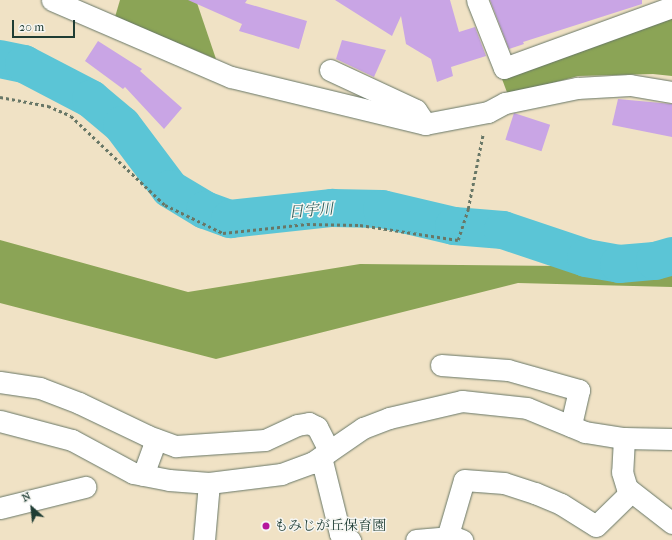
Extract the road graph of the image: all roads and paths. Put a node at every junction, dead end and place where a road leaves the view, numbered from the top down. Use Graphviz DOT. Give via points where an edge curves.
graph roads {
  1 [pos="52,0"];
  2 [pos="477,0"];
  3 [pos="672,7"];
  4 [pos="330,70"];
  5 [pos="672,92"];
  6 [pos="0,97"];
  7 [pos="488,112"];
  8 [pos="425,124"];
  9 [pos="441,365"];
  10 [pos="0,382"];
  11 [pos="0,421"];
  12 [pos="571,426"];
  13 [pos="624,438"];
  14 [pos="672,438"];
  15 [pos="156,439"];
  16 [pos="325,454"];
  17 [pos="143,475"];
  18 [pos="209,483"];
  19 [pos="85,487"];
  20 [pos="631,492"];
  21 [pos="0,508"];
  22 [pos="672,523"];
  23 [pos="454,539"];
  24 [pos="204,540"];
  25 [pos="350,540"];
  26 [pos="416,540"];
  1 -- 8 [label="street" via="231,77"];
  2 -- 3 [label="street" via="504,68"];
  4 -- 8 [label="street" via="416,110"];
  5 -- 7 [label="street" via="630,85 577,88 505,103"];
  6 -- 7 [label="path" via="48,106 71,116 165,206 223,233 315,224 360,225 458,240 468,209"];
  7 -- 8 [label="street"];
  9 -- 12 [label="street" via="508,370 579,390"];
  10 -- 15 [label="street" via="40,388"];
  11 -- 17 [label="street" via="72,440 133,473"];
  12 -- 13 [label="street" via="585,432"];
  12 -- 16 [label="street" via="527,408 462,401 389,418 363,428"];
  13 -- 14 [label="street"];
  13 -- 20 [label="street" via="622,472 627,488"];
  15 -- 16 [label="street" via="176,446 265,440 297,425 309,423 317,427"];
  15 -- 17 [label="street"];
  16 -- 18 [label="street" via="281,474"];
  16 -- 25 [label="street" via="340,534"];
  17 -- 18 [label="street"];
  18 -- 24 [label="street"];
  19 -- 21 [label="street"];
  20 -- 22 [label="street"];
  20 -- 23 [label="street" via="596,526 561,504 535,493 504,483 464,480"];
  23 -- 26 [label="street"];
}
